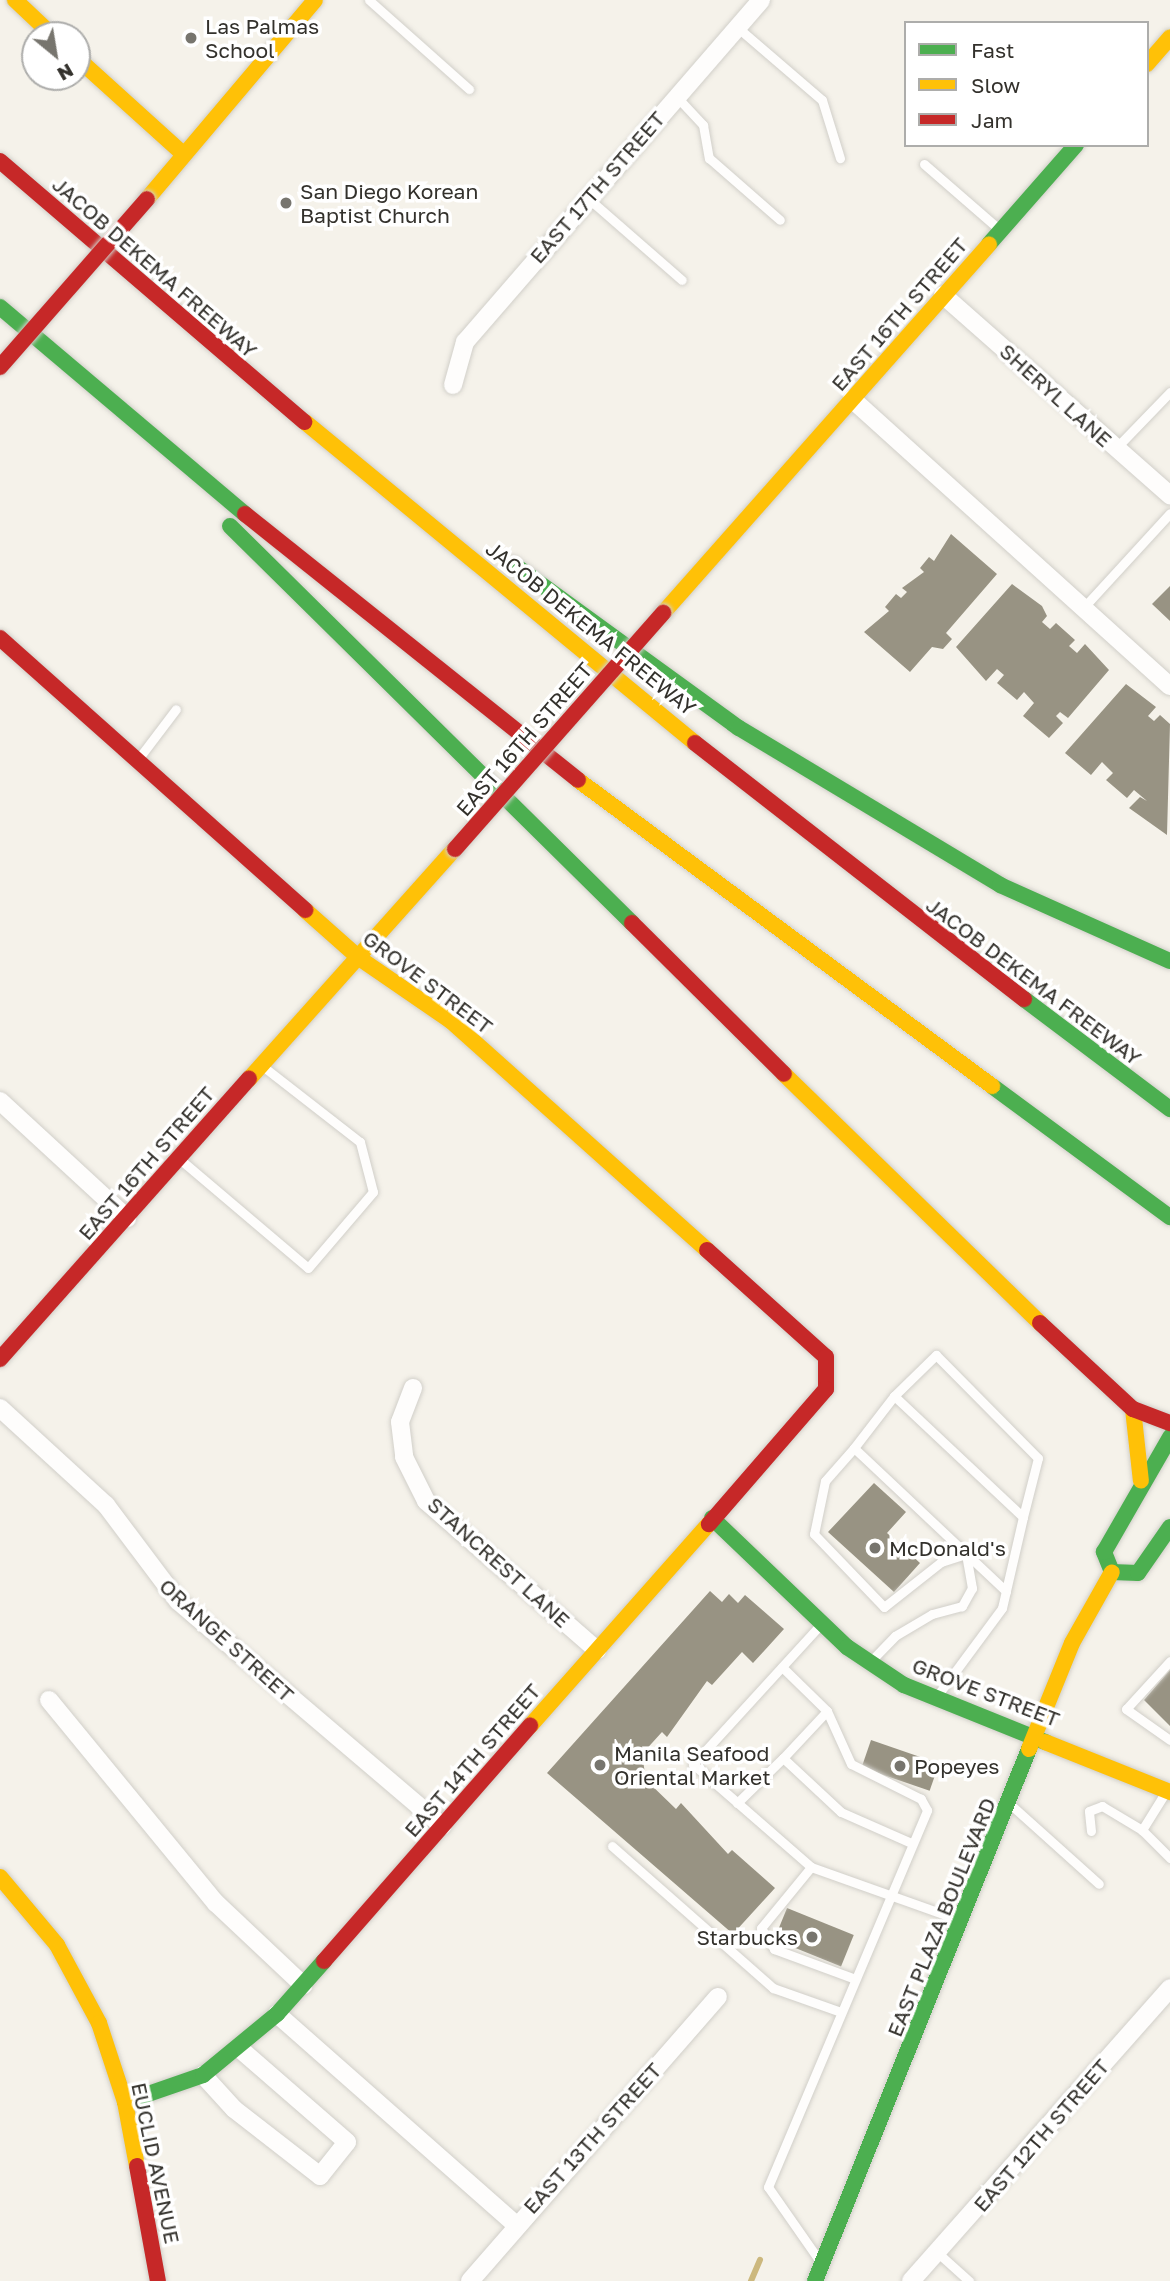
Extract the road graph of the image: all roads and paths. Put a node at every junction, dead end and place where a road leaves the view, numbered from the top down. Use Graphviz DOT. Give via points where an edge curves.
graph roads {
  1 [pos="15,0"];
  2 [pos="315,0"];
  3 [pos="369,0"];
  4 [pos="761,0"];
  5 [pos="37,21"];
  6 [pos="737,27"];
  7 [pos="1170,39"];
  8 [pos="1149,62"];
  9 [pos="91,71"];
  10 [pos="469,89"];
  11 [pos="676,96"];
  12 [pos="1074,147"];
  13 [pos="181,152"];
  14 [pos="840,158"];
  15 [pos="0,161"];
  16 [pos="924,164"];
  17 [pos="587,198"];
  18 [pos="780,220"];
  19 [pos="1001,231"];
  20 [pos="682,280"];
  21 [pos="943,295"];
  22 [pos="0,307"];
  23 [pos="211,344"];
  24 [pos="0,367"];
  25 [pos="453,385"];
  26 [pos="1170,392"];
  27 [pos="852,399"];
  28 [pos="104,401"];
  29 [pos="1116,449"];
  30 [pos="1170,495"];
  31 [pos="426,496"];
  32 [pos="1170,513"];
  33 [pos="499,553"];
  34 [pos="1084,607"];
  35 [pos="0,638"];
  36 [pos="1170,685"];
  37 [pos="176,709"];
  38 [pos="137,760"];
  39 [pos="359,958"];
  40 [pos="1170,961"];
  41 [pos="260,1065"];
  42 [pos="0,1101"];
  43 [pos="1170,1109"];
  44 [pos="179,1158"];
  45 [pos="1170,1217"];
  46 [pos="127,1218"];
  47 [pos="0,1359"];
  48 [pos="412,1388"];
  49 [pos="894,1396"];
  50 [pos="817,1401"];
  51 [pos="0,1408"];
  52 [pos="1133,1409"];
  53 [pos="1170,1423"];
  54 [pos="1170,1437"];
  55 [pos="855,1448"];
  56 [pos="1141,1481"];
  57 [pos="1023,1517"];
  58 [pos="712,1518"];
  59 [pos="1170,1527"];
  60 [pos="966,1554"];
  61 [pos="1112,1572"];
  62 [pos="1006,1591"];
  63 [pos="822,1623"];
  64 [pos="597,1650"];
  65 [pos="1170,1661"];
  66 [pos="870,1662"];
  67 [pos="782,1667"];
  68 [pos="936,1698"];
  69 [pos="49,1700"];
  70 [pos="827,1711"];
  71 [pos="1038,1734"];
  72 [pos="1170,1740"];
  73 [pos="783,1758"];
  74 [pos="1169,1787"];
  75 [pos="737,1802"];
  76 [pos="1010,1804"];
  77 [pos="442,1826"];
  78 [pos="1142,1830"];
  79 [pos="1091,1831"];
  80 [pos="909,1842"];
  81 [pos="612,1846"];
  82 [pos="1170,1858"];
  83 [pos="811,1867"];
  84 [pos="0,1877"];
  85 [pos="1098,1884"];
  86 [pos="888,1898"];
  87 [pos="962,1921"];
  88 [pos="855,1979"];
  89 [pos="303,1984"];
  90 [pos="1170,1988"];
  91 [pos="718,1997"];
  92 [pos="841,2012"];
  93 [pos="277,2014"];
  94 [pos="241,2050"];
  95 [pos="203,2075"];
  96 [pos="125,2102"];
  97 [pos="515,2224"];
  98 [pos="938,2253"];
  99 [pos="822,2264"];
  100 [pos="158,2281"];
  101 [pos="470,2281"];
  102 [pos="815,2281"];
  103 [pos="911,2281"];
  104 [pos="969,2281"];
  1 -- 5 [label="main road"];
  2 -- 13 [label="main road"];
  3 -- 10 [label="lane"];
  4 -- 6 [label="street, EAST 17TH STREET"];
  6 -- 11 [label="street, EAST 17TH STREET"];
  6 -- 14 [label="lane" via="822,100"];
  7 -- 8 [label="main road"];
  9 -- 13 [label="main road"];
  11 -- 17 [label="street, EAST 17TH STREET"];
  11 -- 18 [label="lane" via="703,125 709,158"];
  12 -- 19 [label="main road, EAST 16TH STREET"];
  13 -- 24 [label="main road, bridge" via="147,199"];
  15 -- 23 [label="main road, JACOB DEKEMA FREEWAY"];
  16 -- 19 [label="lane"];
  17 -- 20 [label="lane"];
  17 -- 25 [label="street, EAST 17TH STREET" via="465,342"];
  19 -- 21 [label="main road, EAST 16TH STREET"];
  21 -- 27 [label="main road, EAST 16TH STREET"];
  21 -- 29 [label="street, SHERYL LANE"];
  22 -- 28 [label="main road"];
  23 -- 31 [label="main road"];
  23 -- 43 [label="main road, JACOB DEKEMA FREEWAY" via="843,864"];
  26 -- 29 [label="lane"];
  27 -- 34 [label="street"];
  27 -- 39 [label="main road, EAST 16TH STREET, bridge"];
  28 -- 45 [label="main road" via="592,791"];
  28 -- 52 [label="main road" via="974,1261"];
  29 -- 30 [label="street, SHERYL LANE"];
  32 -- 34 [label="lane"];
  33 -- 40 [label="main road" via="739,728 1000,885"];
  34 -- 36 [label="street"];
  35 -- 38 [label="main road, GROVE STREET"];
  37 -- 38 [label="lane"];
  38 -- 39 [label="main road, GROVE STREET"];
  39 -- 41 [label="main road, EAST 16TH STREET"];
  39 -- 50 [label="main road, GROVE STREET" via="452,1021 826,1357 826,1389"];
  41 -- 44 [label="main road, EAST 16TH STREET"];
  41 -- 44 [label="lane" via="360,1142 373,1192 308,1268"];
  42 -- 46 [label="street"];
  44 -- 46 [label="main road, EAST 16TH STREET"];
  46 -- 47 [label="main road, EAST 16TH STREET"];
  48 -- 64 [label="street, STANCREST LANE" via="400,1422 404,1457 426,1501"];
  49 -- 55 [label="lane"];
  49 -- 57 [label="lane"];
  49 -- 57 [label="lane" via="936,1355 1038,1458"];
  50 -- 58 [label="main road, EAST 14TH STREET"];
  51 -- 77 [label="street, ORANGE STREET" via="106,1505 178,1601"];
  52 -- 53 [label="main road"];
  52 -- 56 [label="main road"];
  54 -- 56 [label="main road"];
  55 -- 60 [label="lane"];
  55 -- 60 [label="lane" via="825,1480 814,1534 884,1607 941,1562"];
  56 -- 61 [label="main road" via="1104,1552"];
  57 -- 62 [label="lane"];
  58 -- 63 [label="main road, GROVE STREET"];
  58 -- 64 [label="main road, EAST 14TH STREET"];
  59 -- 61 [label="main road" via="1138,1573"];
  60 -- 62 [label="lane"];
  60 -- 66 [label="lane" via="972,1588 962,1606 932,1614 895,1636"];
  61 -- 71 [label="main road, EAST PLAZA BOULEVARD" via="1072,1643"];
  62 -- 68 [label="lane" via="1002,1608"];
  63 -- 66 [label="main road, GROVE STREET"];
  63 -- 67 [label="lane"];
  64 -- 77 [label="main road, EAST 14TH STREET"];
  65 -- 72 [label="lane" via="1126,1709"];
  66 -- 68 [label="main road, GROVE STREET"];
  67 -- 70 [label="lane"];
  67 -- 75 [label="lane" via="694,1764"];
  68 -- 71 [label="main road, GROVE STREET"];
  69 -- 89 [label="street" via="216,1903"];
  70 -- 73 [label="lane"];
  70 -- 80 [label="lane" via="850,1764 921,1799 927,1811"];
  71 -- 74 [label="main road, GROVE STREET"];
  71 -- 76 [label="main road, EAST PLAZA BOULEVARD"];
  73 -- 75 [label="lane"];
  73 -- 80 [label="lane" via="841,1812"];
  74 -- 78 [label="lane"];
  75 -- 83 [label="lane"];
  76 -- 85 [label="lane"];
  76 -- 87 [label="main road, EAST PLAZA BOULEVARD"];
  77 -- 89 [label="main road, EAST 14TH STREET"];
  78 -- 79 [label="lane" via="1102,1806 1090,1811"];
  78 -- 82 [label="lane"];
  80 -- 86 [label="lane"];
  81 -- 92 [label="lane" via="773,1988"];
  83 -- 86 [label="lane"];
  83 -- 88 [label="lane" via="761,1928 774,1949"];
  84 -- 96 [label="main road, EUCLID AVENUE" via="57,1945 99,2024"];
  86 -- 87 [label="lane"];
  86 -- 88 [label="lane"];
  87 -- 99 [label="main road, EAST PLAZA BOULEVARD"];
  88 -- 92 [label="lane"];
  89 -- 93 [label="main road, EAST 14TH STREET"];
  90 -- 98 [label="street, EAST 12TH STREET"];
  91 -- 97 [label="street, EAST 13TH STREET"];
  92 -- 99 [label="lane" via="768,2187"];
  93 -- 94 [label="main road, EAST 14TH STREET"];
  93 -- 97 [label="street"];
  94 -- 95 [label="main road, EAST 14TH STREET"];
  94 -- 95 [label="street" via="347,2143 320,2176 234,2109"];
  95 -- 96 [label="main road, EAST 14TH STREET"];
  96 -- 100 [label="main road, EUCLID AVENUE"];
  97 -- 101 [label="street, EAST 13TH STREET"];
  98 -- 103 [label="street, EAST 12TH STREET"];
  98 -- 104 [label="lane"];
  99 -- 102 [label="main road, EAST PLAZA BOULEVARD"];
}
